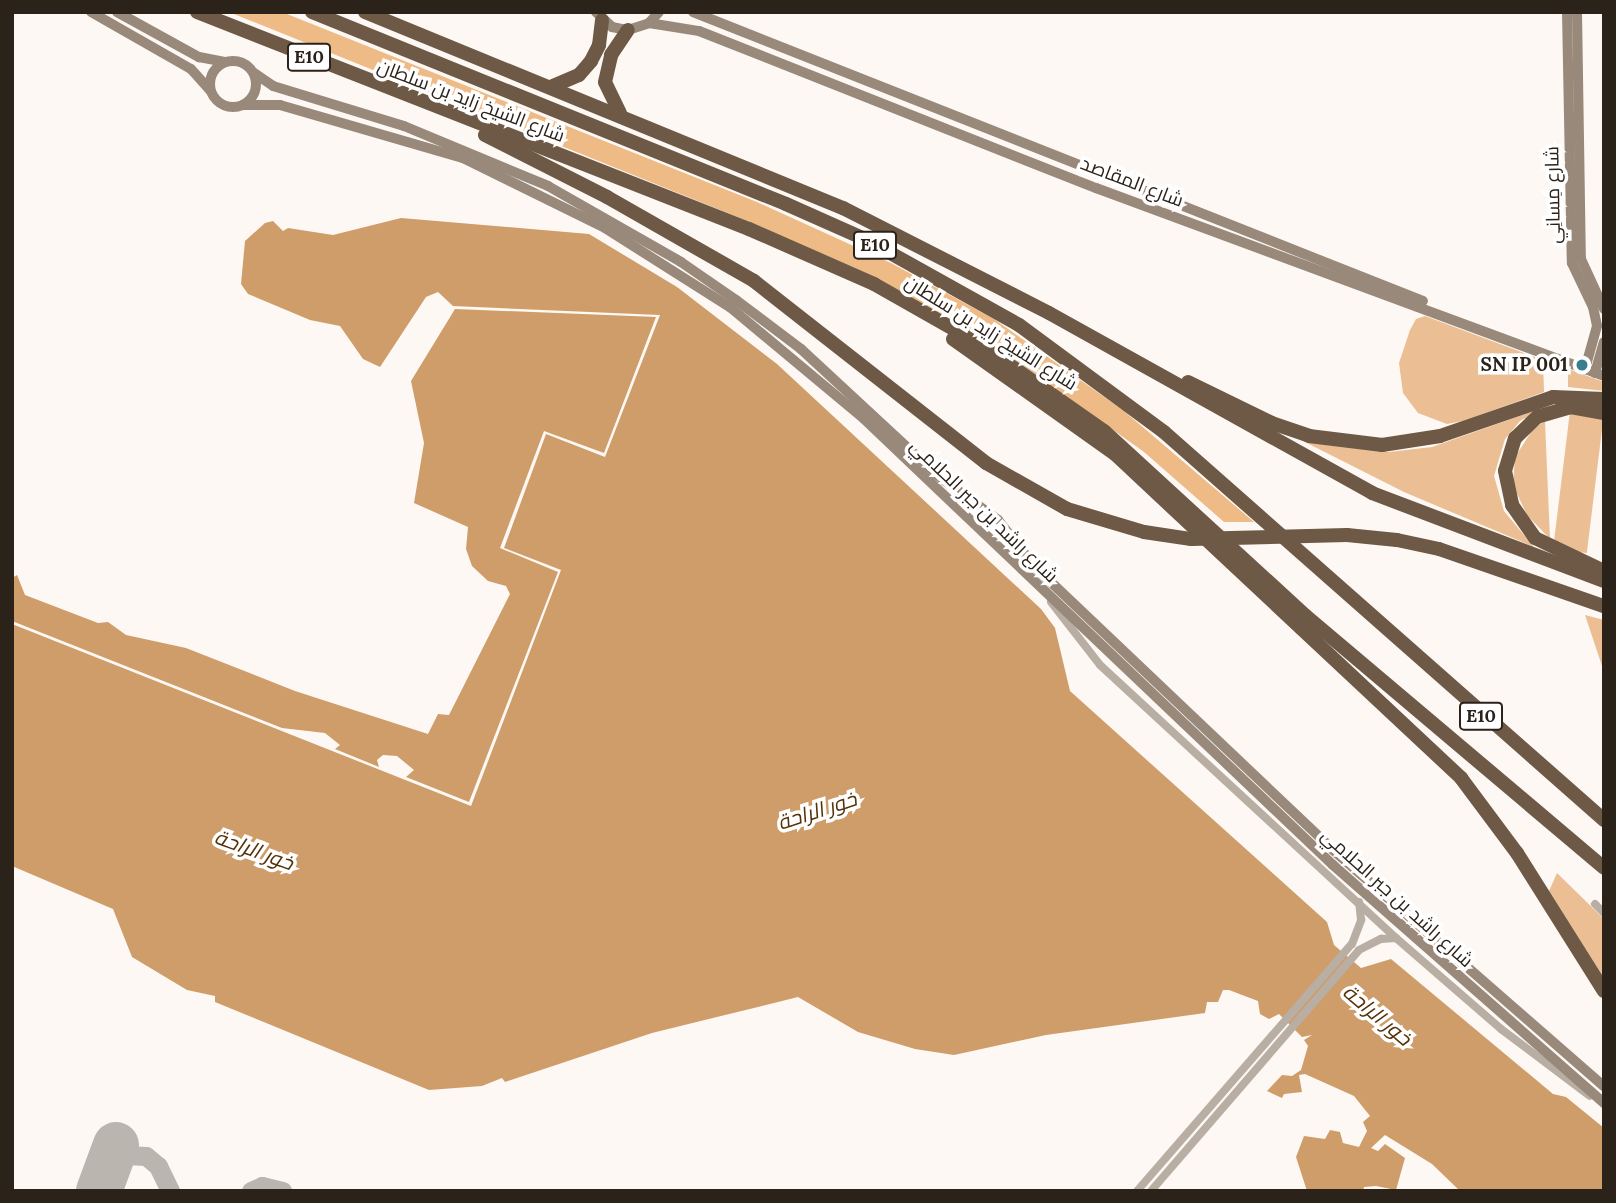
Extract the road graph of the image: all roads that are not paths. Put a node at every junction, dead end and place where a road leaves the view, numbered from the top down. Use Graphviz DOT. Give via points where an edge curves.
graph roads {
  1 [pos="91,12"];
  2 [pos="117,12"];
  3 [pos="197,12"];
  4 [pos="312,12"];
  5 [pos="365,12"];
  6 [pos="659,12"];
  7 [pos="693,12"];
  8 [pos="1567,12"];
  9 [pos="1577,12"];
  10 [pos="599,16"];
  11 [pos="649,23"];
  12 [pos="628,30"];
  13 [pos="1573,30"];
  14 [pos="225,62"];
  15 [pos="254,73"];
  16 [pos="553,86"];
  17 [pos="210,90"];
  18 [pos="422,102"];
  19 [pos="243,105"];
  20 [pos="621,114"];
  21 [pos="1574,149"];
  22 [pos="874,284"];
  23 [pos="1604,309"];
  24 [pos="1049,313"];
  25 [pos="1513,339"];
  26 [pos="1604,342"];
  27 [pos="1595,370"];
  28 [pos="1604,399"];
  29 [pos="1571,401"];
  30 [pos="1542,407"];
  31 [pos="1604,413"];
  32 [pos="985,538"];
  33 [pos="1026,556"];
  34 [pos="1581,569"];
  35 [pos="1604,571"];
  36 [pos="1604,581"];
  37 [pos="1049,600"];
  38 [pos="1604,606"];
  39 [pos="1090,653"];
  40 [pos="1129,673"];
  41 [pos="1604,820"];
  42 [pos="1604,869"];
  43 [pos="1359,902"];
  44 [pos="1595,904"];
  45 [pos="1604,913"];
  46 [pos="1396,938"];
  47 [pos="1356,947"];
  48 [pos="1604,991"];
  49 [pos="1604,1086"];
  50 [pos="1604,1105"];
  51 [pos="1137,1191"];
  52 [pos="1151,1191"];
  1 -- 17 [label="main road" via="191,69"];
  2 -- 14 [label="main road" via="199,57"];
  3 -- 18 [label="highway, شارع الشيخ زايد بن سلطان / E10"];
  4 -- 41 [label="highway, شارع الشيخ زايد بن سلطان / E10" via="867,240 1019,325 1164,432"];
  5 -- 16 [label="highway"];
  6 -- 11 [label="main road"];
  7 -- 25 [label="main road, شارع المقاصد"];
  8 -- 13 [label="main road, شارع مِسانِي"];
  9 -- 13 [label="main road, شارع مِسانِي"];
  10 -- 12 [label="main road"];
  10 -- 16 [label="highway" via="599,45 592,61 579,75"];
  11 -- 12 [label="main road"];
  11 -- 25 [label="main road, شارع المقاصد" via="699,31 1096,188"];
  12 -- 20 [label="highway" via="611,55 605,82"];
  13 -- 21 [label="main road, شارع مِسانِي"];
  14 -- 15 [label="main road" via="238,61"];
  14 -- 17 [label="main road" via="214,70"];
  15 -- 19 [label="main road" via="256,88"];
  15 -- 33 [label="main road, شارع راشد بن جبر الحلامي" via="284,90 404,126 507,167 681,262 800,349 937,475 998,520"];
  16 -- 20 [label="highway"];
  17 -- 19 [label="main road" via="220,103"];
  18 -- 22 [label="highway, شارع الشيخ زايد بن سلطان / E10" via="749,229"];
  18 -- 38 [label="highway" via="607,197 754,281 986,463 1029,491 1105,522 1191,538 1347,535 1438,549"];
  19 -- 32 [label="main road, شارع راشد بن جبر الحلامي" via="280,105 433,147 505,176 606,228 704,289 794,357"];
  20 -- 24 [label="highway" via="843,208"];
  21 -- 23 [label="main road, شارع مِسانِي" via="1580,259"];
  21 -- 27 [label="main road, شارع مِسانِي" via="1572,263 1596,319"];
  22 -- 42 [label="highway, شارع الشيخ زايد بن سلطان / E10" via="1023,371 1104,431 1306,616"];
  22 -- 48 [label="highway" via="1059,410 1116,455 1446,763 1494,819"];
  24 -- 30 [label="highway" via="1098,332 1272,423 1349,444 1427,439"];
  24 -- 34 [label="highway" via="1372,493 1533,558"];
  25 -- 27 [label="main road, شارع المقاصد"];
  26 -- 27 [label="main road"];
  28 -- 29 [label="highway"];
  29 -- 30 [label="highway"];
  29 -- 31 [label="highway"];
  30 -- 34 [label="highway" via="1515,438 1504,471 1512,505 1535,538"];
  32 -- 33 [label="main road" via="988,529 995,528"];
  32 -- 37 [label="main road, شارع راشد بن جبر الحلامي"];
  33 -- 49 [label="main road, شارع راشد بن جبر الحلامي" via="1388,901"];
  34 -- 35 [label="highway"];
  34 -- 36 [label="highway"];
  37 -- 39 [label="street"];
  37 -- 40 [label="main road, شارع راشد بن جبر الحلامي"];
  39 -- 40 [label="main road" via="1098,652"];
  39 -- 43 [label="street"];
  40 -- 50 [label="main road, شارع راشد بن جبر الحلامي" via="1399,924"];
  43 -- 46 [label="street"];
  43 -- 47 [label="street"];
  44 -- 45 [label="street"];
  46 -- 47 [label="street"];
  46 -- 50 [label="street" via="1501,1029"];
  47 -- 51 [label="street"];
  47 -- 52 [label="street"];
}
